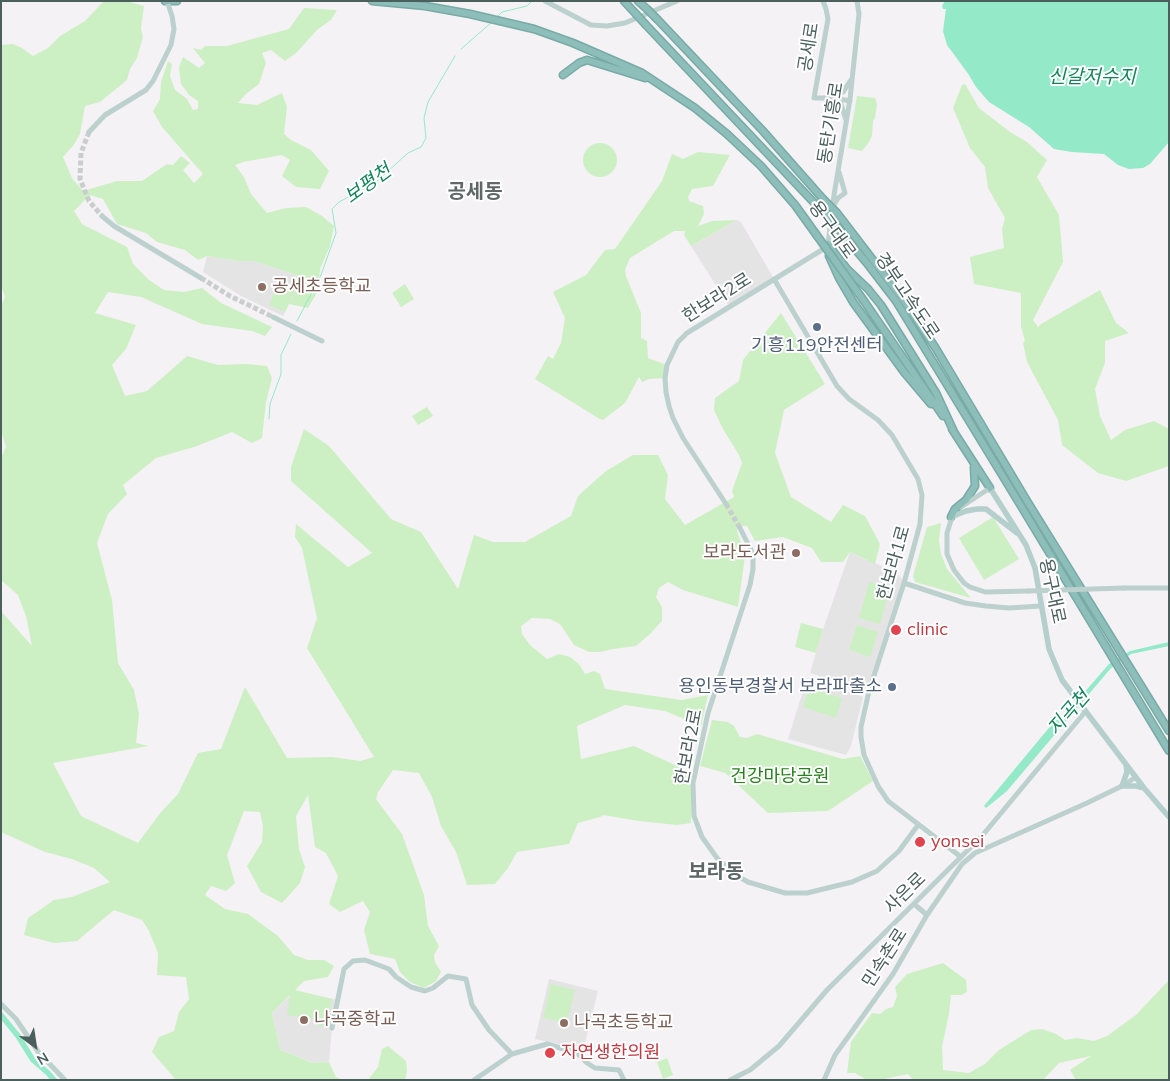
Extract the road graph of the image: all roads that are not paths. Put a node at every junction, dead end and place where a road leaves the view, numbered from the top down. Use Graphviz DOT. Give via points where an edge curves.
graph roads {
  1 [pos="177,1"];
  2 [pos="372,1"];
  3 [pos="545,1"];
  4 [pos="624,1"];
  5 [pos="677,1"];
  6 [pos="823,1"];
  7 [pos="857,1"];
  8 [pos="166,2"];
  9 [pos="643,4"];
  10 [pos="563,75"];
  11 [pos="852,77"];
  12 [pos="655,82"];
  13 [pos="834,98"];
  14 [pos="850,101"];
  15 [pos="846,121"];
  16 [pos="89,132"];
  17 [pos="838,167"];
  18 [pos="832,207"];
  19 [pos="102,216"];
  20 [pos="827,246"];
  21 [pos="201,278"];
  22 [pos="774,279"];
  23 [pos="868,289"];
  24 [pos="853,302"];
  25 [pos="273,317"];
  26 [pos="322,341"];
  27 [pos="954,432"];
  28 [pos="974,463"];
  29 [pos="990,488"];
  30 [pos="726,504"];
  31 [pos="952,517"];
  32 [pos="740,528"];
  33 [pos="1021,537"];
  34 [pos="904,583"];
  35 [pos="1169,588"];
  36 [pos="1041,606"];
  37 [pos="1084,710"];
  38 [pos="1169,731"];
  39 [pos="1169,750"];
  40 [pos="1126,766"];
  41 [pos="1136,777"];
  42 [pos="1122,786"];
  43 [pos="1144,788"];
  44 [pos="1169,817"];
  45 [pos="918,825"];
  46 [pos="961,857"];
  47 [pos="914,904"];
  48 [pos="927,915"];
  49 [pos="1,1004"];
  50 [pos="332,1028"];
  51 [pos="512,1054"];
  52 [pos="65,1080"];
  53 [pos="474,1080"];
  54 [pos="624,1080"];
  55 [pos="730,1080"];
  56 [pos="824,1080"];
  1 -- 8 [label="highway"];
  2 -- 12 [label="highway, 용구대로" via="425,6 534,29 593,50"];
  3 -- 5 [label="street" via="591,24 607,26 625,23"];
  4 -- 39 [label="highway, 경부고속도로, bridge" via="836,226 896,301"];
  6 -- 13 [label="street, 공세로" via="828,19 814,98"];
  7 -- 11 [label="street, 동탄기흥로" via="859,14"];
  8 -- 16 [label="street" via="174,29 153,81 146,90 105,115"];
  9 -- 38 [label="highway, 경부고속도로, bridge" via="823,199 902,298"];
  10 -- 12 [label="highway" via="586,60"];
  11 -- 13 [label="street" via="843,92"];
  11 -- 14 [label="street, 동탄기흥로"];
  12 -- 27 [label="highway, 용구대로, bridge" via="727,134 795,205"];
  13 -- 14 [label="street"];
  13 -- 15 [label="street" via="841,104"];
  14 -- 15 [label="street, 동탄기흥로"];
  15 -- 17 [label="street, 동탄기흥로"];
  17 -- 18 [label="street, 동탄기흥로"];
  17 -- 18 [label="street" via="846,193"];
  18 -- 20 [label="street, 동탄기흥로"];
  19 -- 21 [label="street"];
  20 -- 22 [label="street, 한보라2로"];
  20 -- 23 [label="highway"];
  20 -- 24 [label="highway" via="839,278"];
  22 -- 30 [label="street, 한보라2로" via="687,333 678,342 667,365 666,392 674,418"];
  22 -- 34 [label="street, 한보라1로" via="837,386 892,434 916,473 922,495 920,524"];
  23 -- 24 [label="highway" via="861,288 853,293"];
  23 -- 27 [label="highway" via="936,393"];
  24 -- 27 [label="highway" via="904,372"];
  25 -- 26 [label="street"];
  27 -- 28 [label="highway, 용구대로"];
  28 -- 29 [label="highway, 용구대로"];
  28 -- 31 [label="highway" via="975,486"];
  29 -- 31 [label="street" via="956,510"];
  29 -- 33 [label="main road, 용구대로"];
  31 -- 33 [label="main road" via="977,508 986,509"];
  31 -- 35 [label="street, bridge" via="947,533 947,554 964,583 984,592"];
  32 -- 45 [label="street, 한보라2로" via="753,554 753,569 708,713 693,783 694,816 702,836 717,858 748,882 785,893 807,893 852,882 877,871 899,851"];
  33 -- 36 [label="main road, 용구대로" via="1035,568"];
  34 -- 36 [label="street" via="986,606"];
  34 -- 45 [label="street, 한보라1로" via="869,691 861,737 864,755 878,786 888,801"];
  36 -- 37 [label="main road, 용구대로" via="1050,657"];
  37 -- 40 [label="main road"];
  37 -- 46 [label="street, 사은로" via="998,819"];
  40 -- 41 [label="main road"];
  40 -- 42 [label="main road"];
  41 -- 42 [label="street, 민속촌로"];
  41 -- 43 [label="main road"];
  42 -- 43 [label="main road"];
  42 -- 48 [label="street, 민속촌로" via="975,853 962,864"];
  43 -- 44 [label="main road"];
  45 -- 46 [label="street, 한보라1로"];
  46 -- 47 [label="street, 사은로"];
  47 -- 48 [label="street"];
  47 -- 55 [label="street, 사은로" via="827,990 779,1046 750,1070"];
  48 -- 56 [label="street, 민속촌로" via="893,974 835,1055"];
  49 -- 52 [label="street"];
  50 -- 51 [label="street" via="344,969 353,961 364,960 389,969 396,977 425,991 448,976 466,979 472,1005 489,1030"];
  51 -- 53 [label="street"];
  51 -- 54 [label="street" via="547,1044 577,1053 595,1068 619,1070"];
}
